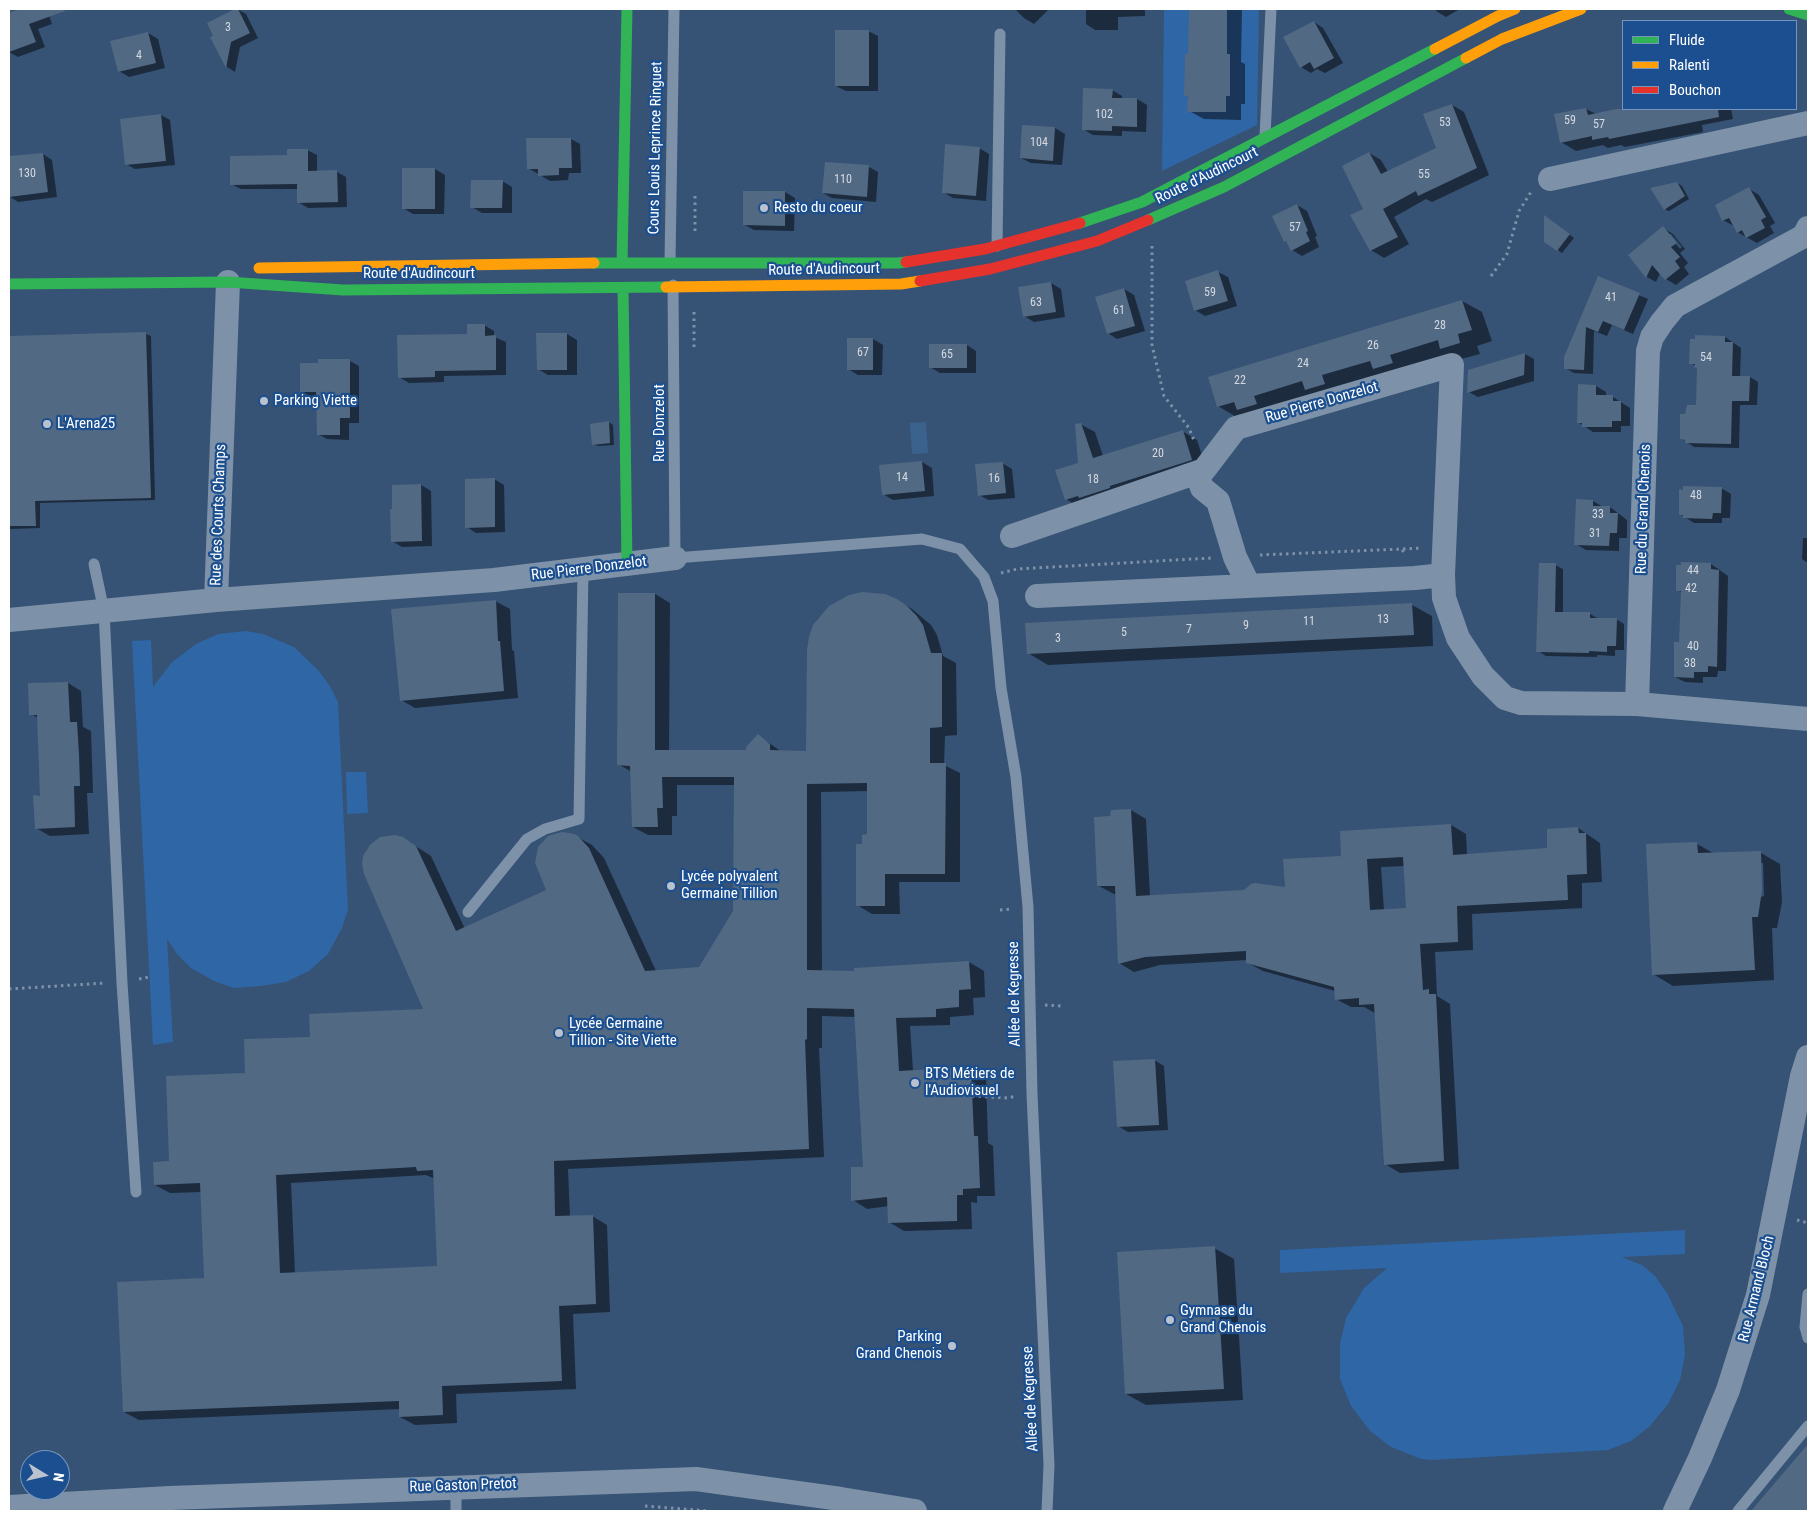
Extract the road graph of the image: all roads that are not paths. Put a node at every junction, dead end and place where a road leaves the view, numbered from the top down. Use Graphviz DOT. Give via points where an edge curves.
graph roads {
  1 [pos="626,9"];
  2 [pos="674,9"];
  3 [pos="1271,9"];
  4 [pos="1581,9"];
  5 [pos="1789,9"];
  6 [pos="1503,11"];
  7 [pos="1808,15"];
  8 [pos="1000,34"];
  9 [pos="1808,123"];
  10 [pos="1265,137"];
  11 [pos="1550,178"];
  12 [pos="1808,228"];
  13 [pos="997,246"];
  14 [pos="670,262"];
  15 [pos="247,268"];
  16 [pos="622,276"];
  17 [pos="228,282"];
  18 [pos="9,284"];
  19 [pos="674,288"];
  20 [pos="1200,472"];
  21 [pos="1012,536"];
  22 [pos="960,549"];
  23 [pos="675,558"];
  24 [pos="94,564"];
  25 [pos="627,564"];
  26 [pos="583,569"];
  27 [pos="1443,575"];
  28 [pos="1249,586"];
  29 [pos="1037,596"];
  30 [pos="216,600"];
  31 [pos="104,611"];
  32 [pos="9,620"];
  33 [pos="1638,704"];
  34 [pos="1808,719"];
  35 [pos="468,912"];
  36 [pos="1808,1057"];
  37 [pos="136,1192"];
  38 [pos="1808,1294"];
  39 [pos="1808,1338"];
  40 [pos="1808,1426"];
  41 [pos="456,1486"];
  42 [pos="9,1507"];
  43 [pos="456,1511"];
  44 [pos="914,1511"];
  45 [pos="1046,1511"];
  46 [pos="1675,1511"];
  47 [pos="1738,1511"];
  1 -- 16 [label="main road"];
  2 -- 14 [label="lane, Cours Louis Leprince Ringuet"];
  3 -- 10 [label="lane, Route d'Audincourt"];
  4 -- 19 [label="main road, Route d'Audincourt" via="1502,39 1224,187 1096,241 990,269 901,284"];
  5 -- 7 [label="main road"];
  6 -- 10 [label="main road, Route d'Audincourt"];
  8 -- 13 [label="lane"];
  9 -- 11 [label="street"];
  10 -- 13 [label="main road, Route d'Audincourt" via="1142,202 1090,221"];
  12 -- 33 [label="street, Rue du Grand Chenois" via="1804,236 1676,306 1652,337 1648,351"];
  13 -- 14 [label="main road, Route d'Audincourt" via="898,263"];
  14 -- 16 [label="main road, Route d'Audincourt"];
  14 -- 19 [label="lane, Cours Louis Leprince Ringuet"];
  15 -- 16 [label="main road, Route d'Audincourt"];
  16 -- 17 [label="main road, Route d'Audincourt" via="343,290"];
  16 -- 19 [label="main road, Route d'Audincourt"];
  16 -- 25 [label="main road"];
  17 -- 18 [label="main road, Route d'Audincourt"];
  17 -- 30 [label="street, Rue des Courts Champs"];
  19 -- 23 [label="lane, Rue Donzelot"];
  20 -- 21 [label="street"];
  20 -- 27 [label="street, Rue Pierre Donzelot" via="1236,428 1452,365"];
  20 -- 28 [label="street" via="1202,488 1218,501 1235,556"];
  22 -- 23 [label="lane, Rue Pierre Donzelot" via="922,539"];
  22 -- 45 [label="lane, Allée de Kegresse" via="984,577 993,601 1001,688 1016,777 1028,907 1032,1094 1049,1465"];
  23 -- 25 [label="street, Rue Pierre Donzelot"];
  24 -- 31 [label="lane"];
  25 -- 26 [label="street, Rue Pierre Donzelot"];
  26 -- 30 [label="street, Rue Pierre Donzelot" via="494,580"];
  26 -- 35 [label="lane" via="579,819 545,829 527,839"];
  27 -- 28 [label="street"];
  27 -- 33 [label="street, Rue Pierre Donzelot" via="1444,598 1458,638 1483,676 1505,698 1521,703"];
  28 -- 29 [label="street"];
  30 -- 31 [label="street, Rue des Courts Champs"];
  31 -- 32 [label="street, Rue des Courts Champs"];
  31 -- 37 [label="lane"];
  33 -- 34 [label="street"];
  36 -- 46 [label="street, Rue Armand Bloch" via="1758,1295 1728,1390"];
  38 -- 39 [label="lane"];
  40 -- 47 [label="lane"];
  41 -- 42 [label="street, Rue Gaston Pretot"];
  41 -- 43 [label="lane"];
  41 -- 44 [label="street, Rue Gaston Pretot" via="696,1479"];
}
